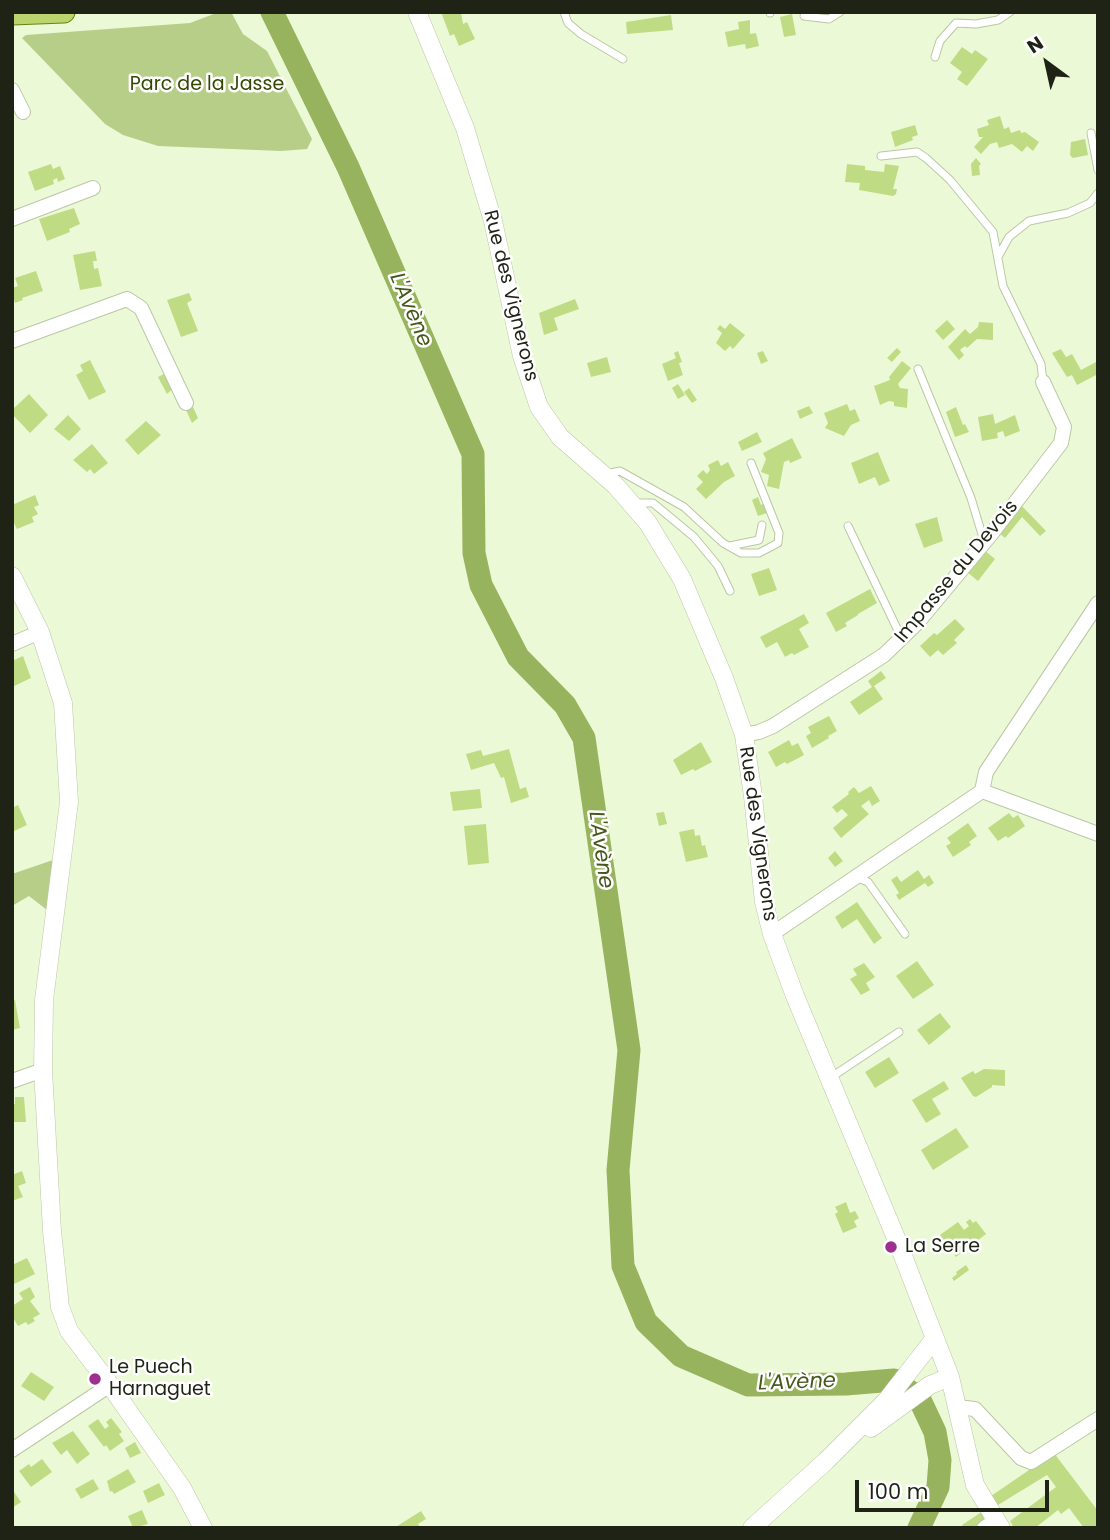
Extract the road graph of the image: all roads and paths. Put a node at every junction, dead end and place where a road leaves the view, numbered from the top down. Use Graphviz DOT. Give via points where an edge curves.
graph roads {
  1 [pos="64,12"];
  2 [pos="417,12"];
  3 [pos="564,12"];
  4 [pos="840,12"];
  5 [pos="1010,12"];
  6 [pos="56,13"];
  7 [pos="12,14"];
  8 [pos="804,16"];
  9 [pos="935,57"];
  10 [pos="623,59"];
  11 [pos="12,90"];
  12 [pos="23,112"];
  13 [pos="1091,134"];
  14 [pos="881,156"];
  15 [pos="1098,170"];
  16 [pos="93,188"];
  17 [pos="1098,193"];
  18 [pos="12,219"];
  19 [pos="999,256"];
  20 [pos="12,341"];
  21 [pos="918,369"];
  22 [pos="1043,382"];
  23 [pos="186,403"];
  24 [pos="751,463"];
  25 [pos="603,475"];
  26 [pos="632,503"];
  27 [pos="762,525"];
  28 [pos="848,526"];
  29 [pos="985,542"];
  30 [pos="730,546"];
  31 [pos="14,587"];
  32 [pos="730,591"];
  33 [pos="1098,603"];
  34 [pos="40,632"];
  35 [pos="902,640"];
  36 [pos="12,644"];
  37 [pos="744,735"];
  38 [pos="982,791"];
  39 [pos="1098,835"];
  40 [pos="856,877"];
  41 [pos="772,934"];
  42 [pos="905,934"];
  43 [pos="899,1031"];
  44 [pos="43,1070"];
  45 [pos="829,1078"];
  46 [pos="12,1082"];
  47 [pos="935,1338"];
  48 [pos="950,1377"];
  49 [pos="110,1385"];
  50 [pos="891,1405"];
  51 [pos="957,1407"];
  52 [pos="1098,1419"];
  53 [pos="12,1450"];
  54 [pos="994,1525"];
  55 [pos="203,1528"];
  56 [pos="752,1528"];
  1 -- 6 [label="main road"];
  2 -- 25 [label="street, Rue des Vignerons" via="465,128 539,407 560,437"];
  3 -- 10 [label="lane" via="568,23 581,34"];
  4 -- 8 [label="lane" via="829,19"];
  5 -- 9 [label="lane" via="998,20 956,23 940,41"];
  6 -- 7 [label="main road"];
  11 -- 12 [label="street"];
  13 -- 15 [label="lane"];
  14 -- 19 [label="lane" via="917,152 926,158 993,232"];
  16 -- 18 [label="street"];
  17 -- 19 [label="lane" via="1090,203 1068,213 1029,221 1009,237"];
  19 -- 22 [label="lane" via="1003,286 1041,363"];
  20 -- 23 [label="street" via="127,299 141,308"];
  21 -- 29 [label="lane"];
  22 -- 29 [label="street, Impasse du Devois" via="1064,427 1061,443"];
  24 -- 30 [label="lane" via="779,533 778,543 759,552 741,553"];
  25 -- 26 [label="street, Rue des Vignerons"];
  25 -- 30 [label="lane" via="620,471 684,507"];
  26 -- 32 [label="lane" via="653,503 694,537 718,566"];
  26 -- 37 [label="street, Rue des Vignerons" via="682,579"];
  27 -- 30 [label="lane" via="759,540"];
  28 -- 35 [label="lane"];
  29 -- 35 [label="street, Impasse du Devois"];
  31 -- 34 [label="street"];
  33 -- 38 [label="street" via="986,772"];
  34 -- 36 [label="street"];
  34 -- 44 [label="street" via="63,703 69,802 44,1000"];
  35 -- 37 [label="street, Impasse du Devois" via="773,726"];
  37 -- 41 [label="street, Rue des Vignerons"];
  38 -- 39 [label="street"];
  38 -- 40 [label="street"];
  40 -- 41 [label="street"];
  40 -- 42 [label="lane" via="868,882"];
  41 -- 45 [label="street, Rue des Vignerons"];
  43 -- 45 [label="lane"];
  44 -- 46 [label="street"];
  44 -- 49 [label="street" via="60,1307 69,1331"];
  45 -- 47 [label="street, Rue des Vignerons"];
  47 -- 48 [label="street, Rue des Vignerons"];
  47 -- 50 [label="street"];
  48 -- 50 [label="street"];
  48 -- 51 [label="street, Rue des Vignerons"];
  49 -- 53 [label="street"];
  49 -- 55 [label="street" via="182,1488"];
  50 -- 56 [label="street"];
  51 -- 52 [label="street" via="975,1409 1021,1458 1031,1462"];
  51 -- 54 [label="street, Rue des Vignerons" via="975,1485"];
}
